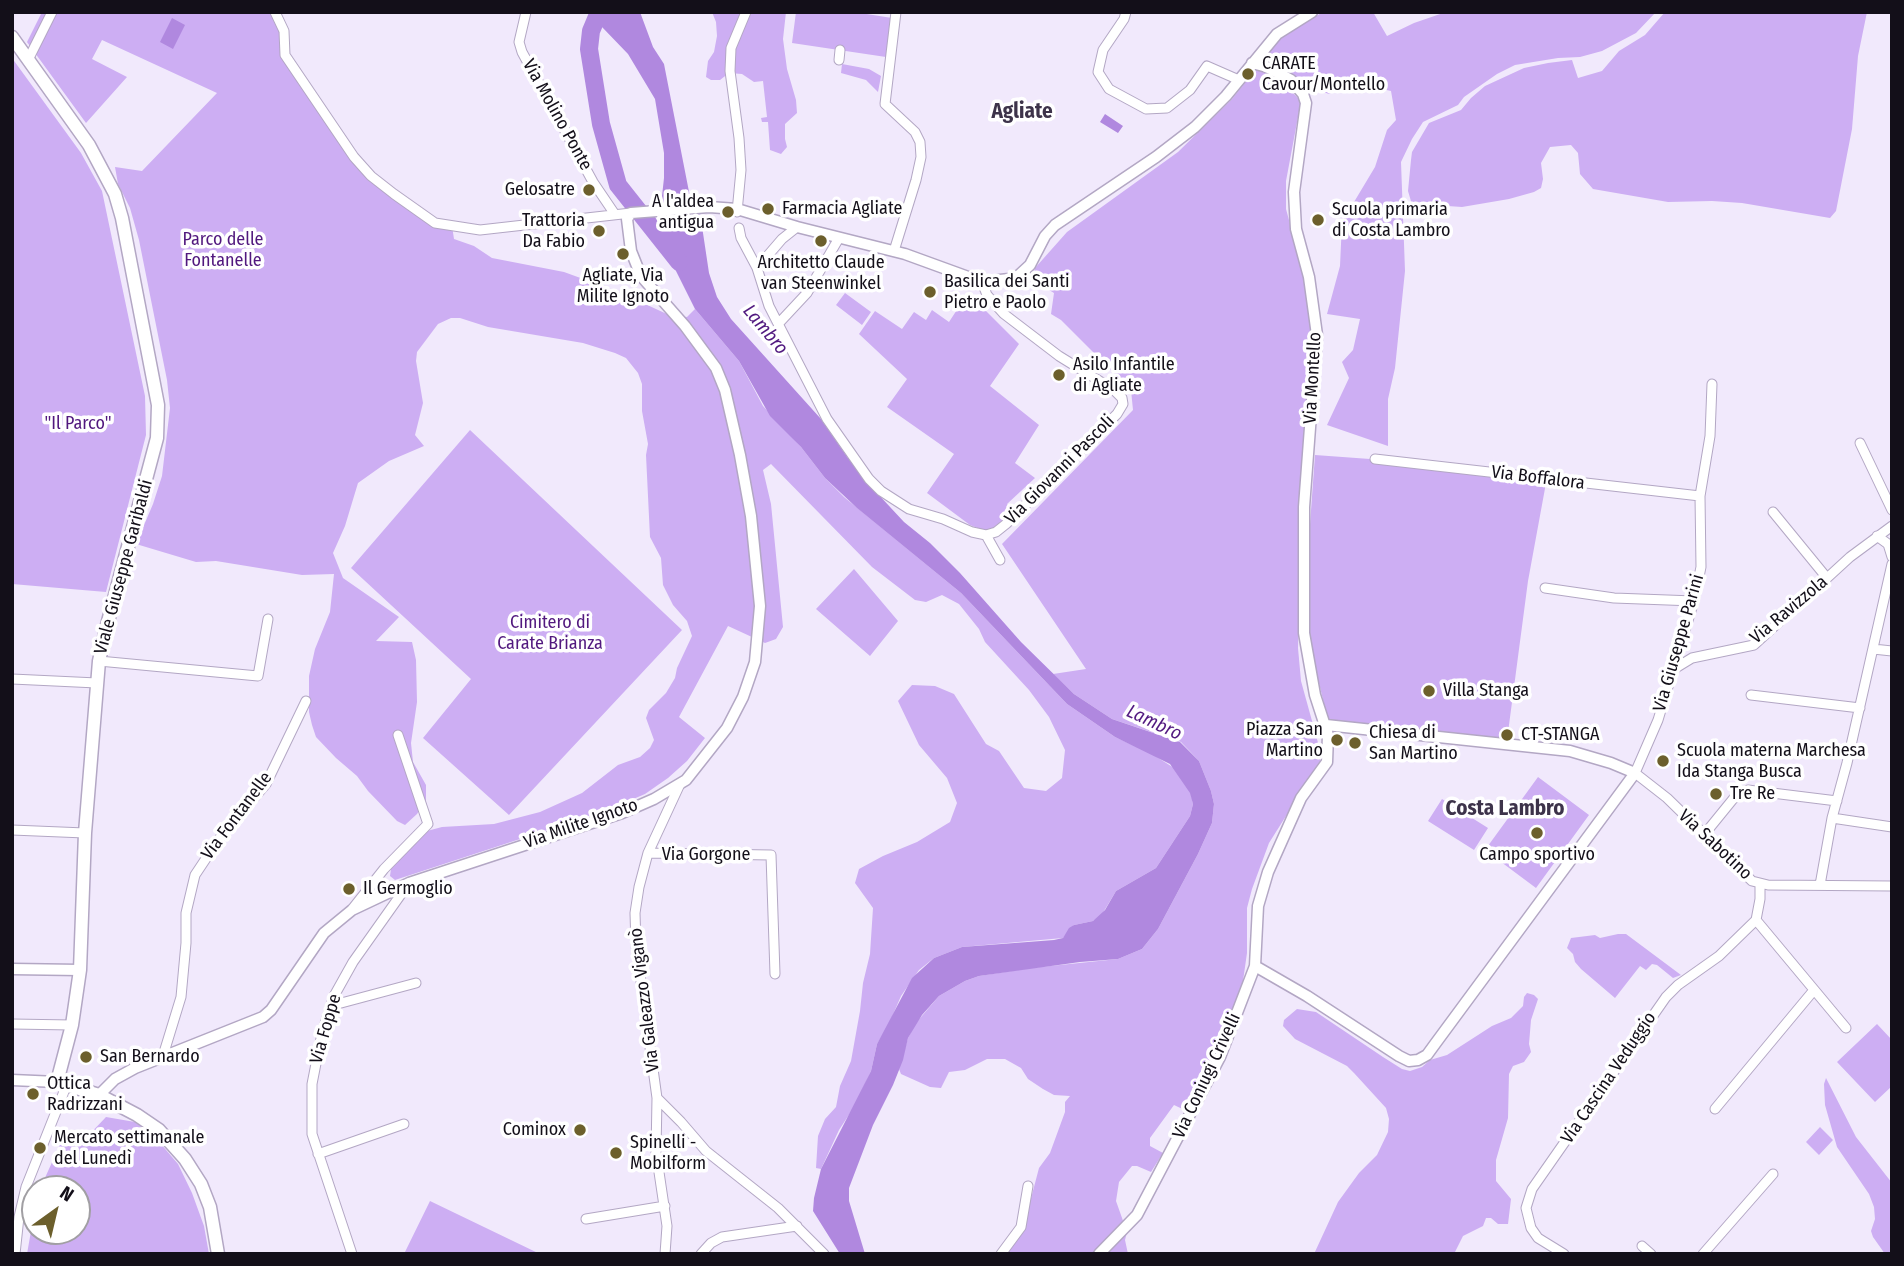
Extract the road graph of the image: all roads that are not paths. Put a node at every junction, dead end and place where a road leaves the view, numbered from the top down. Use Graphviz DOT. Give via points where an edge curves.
graph roads {
  1 [pos="52,12"];
  2 [pos="275,12"];
  3 [pos="526,12"];
  4 [pos="746,12"];
  5 [pos="896,12"];
  6 [pos="1126,12"];
  7 [pos="1312,12"];
  8 [pos="16,43"];
  9 [pos="840,50"];
  10 [pos="28,60"];
  11 [pos="839,60"];
  12 [pos="1252,63"];
  13 [pos="1239,80"];
  14 [pos="737,210"];
  15 [pos="614,213"];
  16 [pos="631,213"];
  17 [pos="797,227"];
  18 [pos="739,228"];
  19 [pos="839,238"];
  20 [pos="894,251"];
  21 [pos="757,268"];
  22 [pos="982,282"];
  23 [pos="779,323"];
  24 [pos="1712,384"];
  25 [pos="1860,443"];
  26 [pos="1375,459"];
  27 [pos="1700,496"];
  28 [pos="1892,510"];
  29 [pos="1773,512"];
  30 [pos="1892,526"];
  31 [pos="986,534"];
  32 [pos="1877,536"];
  33 [pos="1892,557"];
  34 [pos="1000,560"];
  35 [pos="1892,564"];
  36 [pos="1827,578"];
  37 [pos="1545,588"];
  38 [pos="1694,601"];
  39 [pos="268,619"];
  40 [pos="1873,649"];
  41 [pos="1892,651"];
  42 [pos="99,661"];
  43 [pos="1674,669"];
  44 [pos="12,679"];
  45 [pos="97,683"];
  46 [pos="1751,695"];
  47 [pos="306,701"];
  48 [pos="1860,708"];
  49 [pos="1326,725"];
  50 [pos="398,734"];
  51 [pos="1636,773"];
  52 [pos="680,784"];
  53 [pos="1837,801"];
  54 [pos="1832,818"];
  55 [pos="1892,827"];
  56 [pos="12,830"];
  57 [pos="85,833"];
  58 [pos="1703,836"];
  59 [pos="648,853"];
  60 [pos="410,883"];
  61 [pos="1760,884"];
  62 [pos="1820,885"];
  63 [pos="1892,886"];
  64 [pos="352,909"];
  65 [pos="1756,919"];
  66 [pos="1255,965"];
  67 [pos="12,969"];
  68 [pos="80,970"];
  69 [pos="775,974"];
  70 [pos="416,982"];
  71 [pos="1814,990"];
  72 [pos="330,1006"];
  73 [pos="12,1024"];
  74 [pos="72,1025"];
  75 [pos="1846,1028"];
  76 [pos="162,1059"];
  77 [pos="12,1080"];
  78 [pos="62,1083"];
  79 [pos="99,1095"];
  80 [pos="657,1098"];
  81 [pos="1715,1109"];
  82 [pos="404,1124"];
  83 [pos="318,1154"];
  84 [pos="1773,1174"];
  85 [pos="1028,1186"];
  86 [pos="664,1206"];
  87 [pos="15,1217"];
  88 [pos="586,1219"];
  89 [pos="797,1226"];
  90 [pos="1642,1246"];
  91 [pos="15,1254"];
  92 [pos="218,1254"];
  93 [pos="352,1254"];
  94 [pos="665,1254"];
  95 [pos="701,1254"];
  96 [pos="824,1254"];
  97 [pos="1001,1254"];
  98 [pos="1099,1254"];
  99 [pos="1564,1254"];
  100 [pos="1651,1254"];
  101 [pos="1703,1254"];
  1 -- 10 [label="street"];
  2 -- 15 [label="street" via="284,31 285,55 354,157 412,209 435,222 480,230"];
  3 -- 15 [label="street, Via Molino Ponte" via="519,42 522,52"];
  4 -- 14 [label="street" via="732,48 730,71 741,170"];
  5 -- 20 [label="street" via="885,104 915,132 921,158"];
  6 -- 13 [label="street" via="1103,50 1098,72 1109,89 1146,109 1167,108 1190,90 1207,66"];
  7 -- 12 [label="street" via="1277,34"];
  8 -- 10 [label="main road, Viale Giuseppe Garibaldi"];
  9 -- 11 [label="street"];
  10 -- 42 [label="main road, Viale Giuseppe Garibaldi" via="107,177 122,218 158,405 157,438"];
  12 -- 13 [label="street"];
  12 -- 49 [label="street, Via Montello" via="1291,80 1306,103 1294,192 1296,229 1315,312 1317,360 1305,498 1304,633 1315,695"];
  13 -- 22 [label="street" via="1195,127 1055,225 1024,272"];
  14 -- 16 [label="street" via="700,207"];
  14 -- 17 [label="street"];
  15 -- 16 [label="street"];
  16 -- 52 [label="street, Via Milite Ignoto" via="627,219 630,242 641,276 709,358 725,390 751,516 761,604 755,662 735,714"];
  17 -- 19 [label="street"];
  17 -- 21 [label="street"];
  18 -- 21 [label="street, Via Giovanni Pascoli"];
  19 -- 20 [label="street"];
  19 -- 23 [label="street" via="807,293"];
  20 -- 22 [label="street"];
  21 -- 23 [label="street, Via Giovanni Pascoli"];
  22 -- 31 [label="street, Via Giovanni Pascoli" via="1004,314 1114,390 1123,404 1006,524"];
  23 -- 31 [label="street, Via Giovanni Pascoli" via="827,419 869,479 909,509"];
  24 -- 27 [label="street, Via Giuseppe Parini" via="1710,436"];
  25 -- 28 [label="street"];
  26 -- 27 [label="street, Via Boffalora"];
  27 -- 38 [label="street, Via Giuseppe Parini" via="1701,567"];
  29 -- 36 [label="street"];
  30 -- 32 [label="street, Via Ravizzola"];
  31 -- 34 [label="street"];
  32 -- 33 [label="street" via="1888,544"];
  32 -- 36 [label="street, Via Ravizzola"];
  35 -- 40 [label="street"];
  36 -- 43 [label="street, Via Ravizzola" via="1754,645 1692,658"];
  37 -- 38 [label="street" via="1614,598"];
  38 -- 43 [label="street, Via Giuseppe Parini"];
  39 -- 42 [label="street" via="258,676"];
  40 -- 41 [label="street"];
  40 -- 48 [label="street"];
  42 -- 45 [label="main road, Viale Giuseppe Garibaldi"];
  43 -- 51 [label="street, Via Giuseppe Parini"];
  44 -- 45 [label="street"];
  45 -- 57 [label="main road, Viale Giuseppe Garibaldi"];
  46 -- 48 [label="street"];
  47 -- 76 [label="street, Via Fontanelle" via="266,784 195,875 186,913 181,997"];
  48 -- 53 [label="street"];
  49 -- 51 [label="street" via="1570,751"];
  49 -- 66 [label="street, Via Coniugi Crivelli" via="1327,762 1301,798 1263,888"];
  50 -- 64 [label="street" via="428,824"];
  51 -- 58 [label="street, Via Sabotino"];
  51 -- 66 [label="street" via="1427,1055 1418,1060 1399,1056"];
  52 -- 59 [label="street, Via Galeazzo Viganò"];
  52 -- 60 [label="street, Via Milite Ignoto" via="622,813"];
  53 -- 54 [label="street"];
  53 -- 58 [label="street" via="1748,790 1738,793"];
  54 -- 55 [label="street"];
  54 -- 62 [label="street"];
  56 -- 57 [label="street"];
  57 -- 68 [label="main road, Viale Giuseppe Garibaldi"];
  58 -- 61 [label="street, Via Sabotino" via="1746,877"];
  59 -- 69 [label="street, Via Gorgone" via="771,855"];
  59 -- 80 [label="street, Via Galeazzo Viganò" via="635,913 636,945"];
  60 -- 64 [label="street, Via Milite Ignoto"];
  60 -- 72 [label="street, Via Foppe" via="353,962"];
  61 -- 62 [label="street, Via Sabotino"];
  61 -- 65 [label="street"];
  62 -- 63 [label="street, Via Sabotino"];
  64 -- 76 [label="street, Via Milite Ignoto" via="324,933 263,1017"];
  65 -- 71 [label="street"];
  65 -- 99 [label="street, Via Cascina Veduggio" via="1719,956 1666,997 1532,1189 1526,1208 1531,1228 1538,1238"];
  66 -- 98 [label="street, Via Coniugi Crivelli" via="1220,1057 1146,1201 1130,1225"];
  67 -- 68 [label="street"];
  68 -- 74 [label="main road, Viale Giuseppe Garibaldi"];
  70 -- 72 [label="street"];
  71 -- 75 [label="street"];
  71 -- 81 [label="street"];
  72 -- 83 [label="street, Via Foppe" via="312,1084 310,1121"];
  73 -- 74 [label="street"];
  74 -- 78 [label="main road, Viale Giuseppe Garibaldi"];
  76 -- 79 [label="street, Via Milite Ignoto" via="124,1073"];
  77 -- 78 [label="street"];
  78 -- 79 [label="main road"];
  78 -- 87 [label="street"];
  79 -- 92 [label="main road" via="159,1130 185,1159 210,1207"];
  80 -- 86 [label="street, Via Galeazzo Viganò" via="656,1152"];
  80 -- 89 [label="street" via="706,1151"];
  82 -- 83 [label="street"];
  83 -- 93 [label="street, Via Foppe"];
  84 -- 101 [label="street"];
  85 -- 97 [label="street" via="1021,1227"];
  86 -- 88 [label="street"];
  86 -- 94 [label="street, Via Galeazzo Viganò"];
  87 -- 91 [label="street"];
  89 -- 95 [label="street" via="722,1237"];
  89 -- 96 [label="street"];
  90 -- 100 [label="street"];
}
